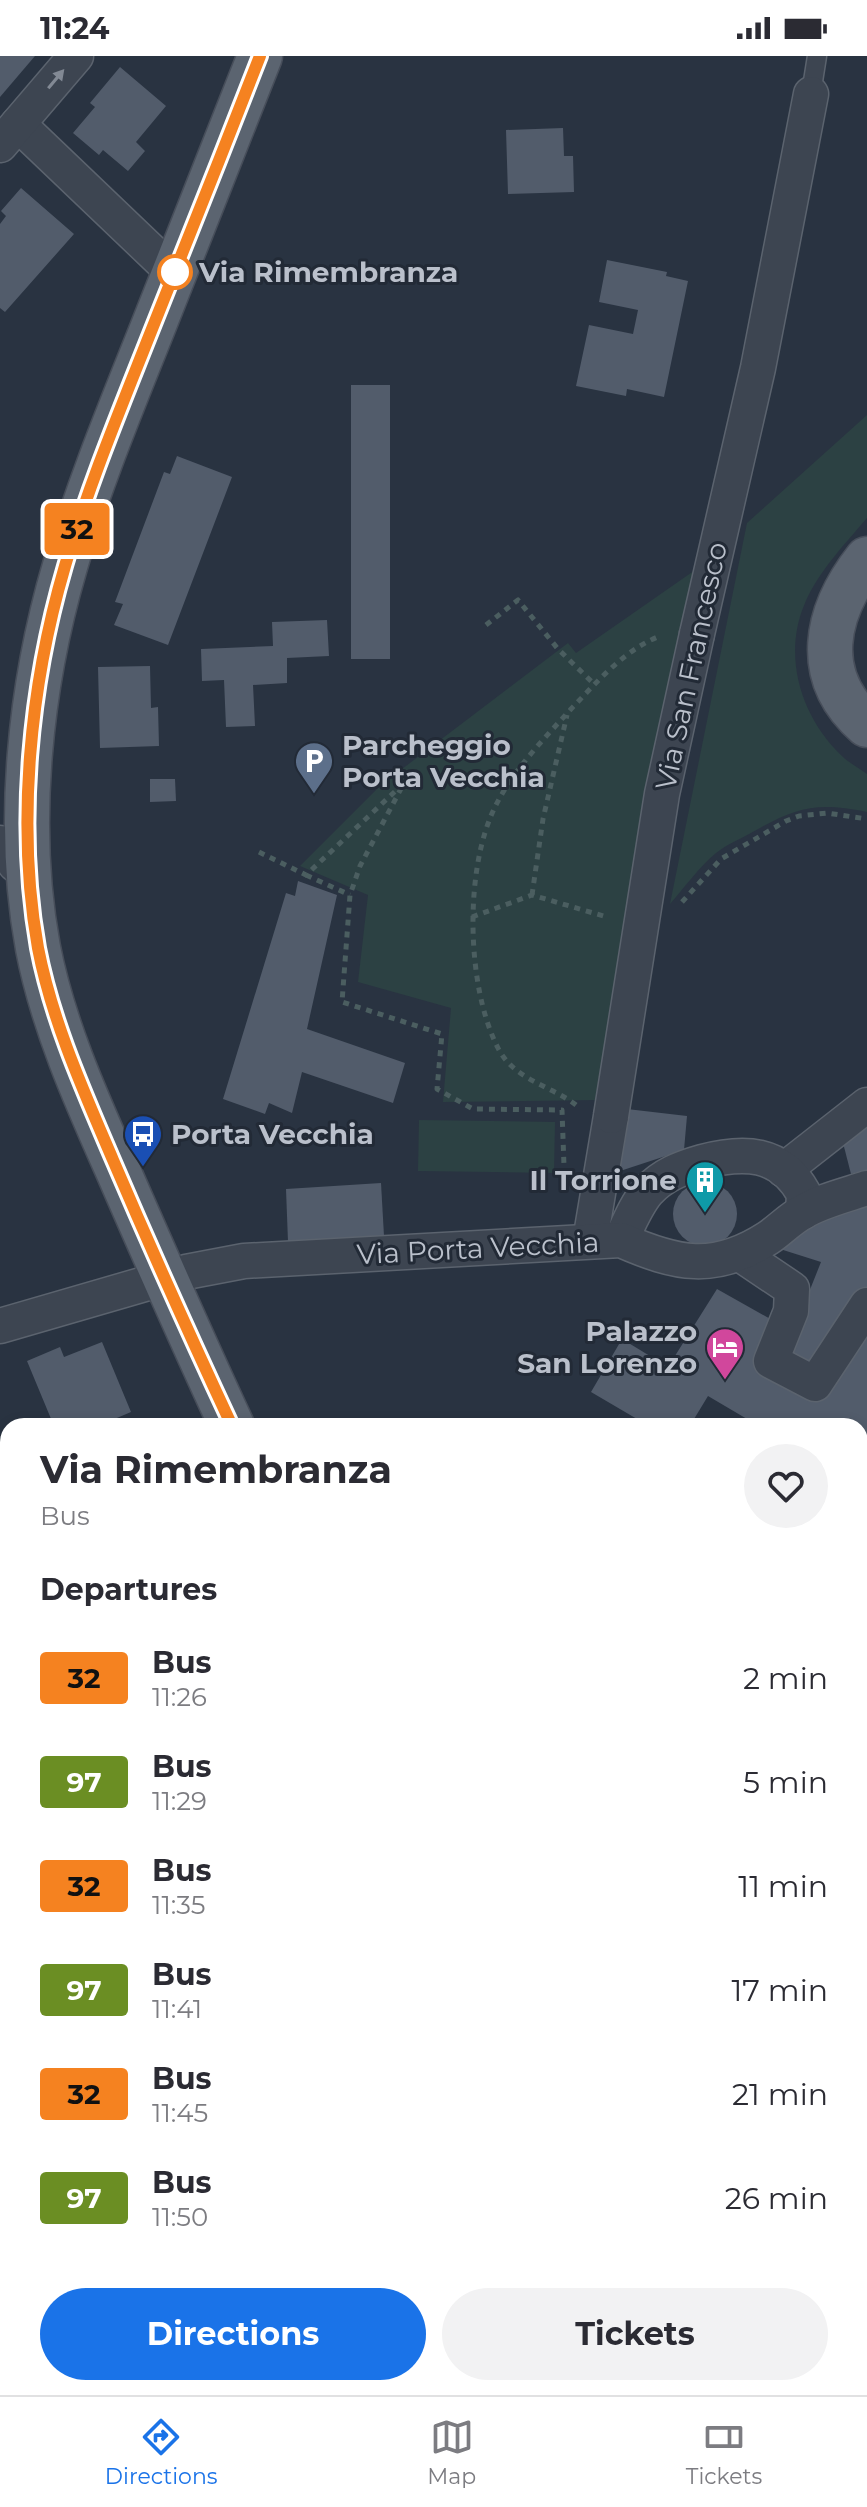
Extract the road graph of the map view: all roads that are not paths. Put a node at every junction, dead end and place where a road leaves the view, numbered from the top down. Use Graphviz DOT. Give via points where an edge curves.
graph roads {
  1 [pos="76,56"];
  2 [pos="260,56"];
  3 [pos="817,56"];
  4 [pos="811,94"];
  5 [pos="9,135"];
  6 [pos="174,273"];
  7 [pos="867,559"];
  8 [pos="867,725"];
  9 [pos="14,858"];
  10 [pos="867,1105"];
  11 [pos="784,1170"];
  12 [pos="867,1188"];
  13 [pos="803,1212"];
  14 [pos="606,1240"];
  15 [pos="740,1254"];
  16 [pos="165,1279"];
  17 [pos="867,1305"];
  18 [pos="0,1326"];
  19 [pos="228,1418"];
  5 -- 1 [label="street, one-way"];
  2 -- 6 [label="main road"];
  3 -- 4 [label="lane"];
  4 -- 14 [label="street, Via San Francesco, bridge" via="758,368 596,1115"];
  5 -- 6 [label="street"];
  6 -- 9 [label="main road" via="98,469 55,604 28,797"];
  7 -- 8 [label="main road" via="839,604 829,651 838,691"];
  9 -- 16 [label="main road" via="68,1050"];
  10 -- 11 [label="street"];
  11 -- 13 [label="street" via="804,1194"];
  11 -- 14 [label="street" via="759,1156 738,1154 678,1169 647,1193"];
  12 -- 13 [label="street, Via Porta Vecchia"];
  13 -- 15 [label="street, Via Porta Vecchia"];
  14 -- 15 [label="street, Via Porta Vecchia" via="678,1261"];
  14 -- 16 [label="street, Via Porta Vecchia" via="244,1261"];
  15 -- 17 [label="street" via="792,1289 791,1311 771,1361 815,1384"];
  16 -- 18 [label="street, Via Porta Vecchia"];
  16 -- 19 [label="main road"];
}
